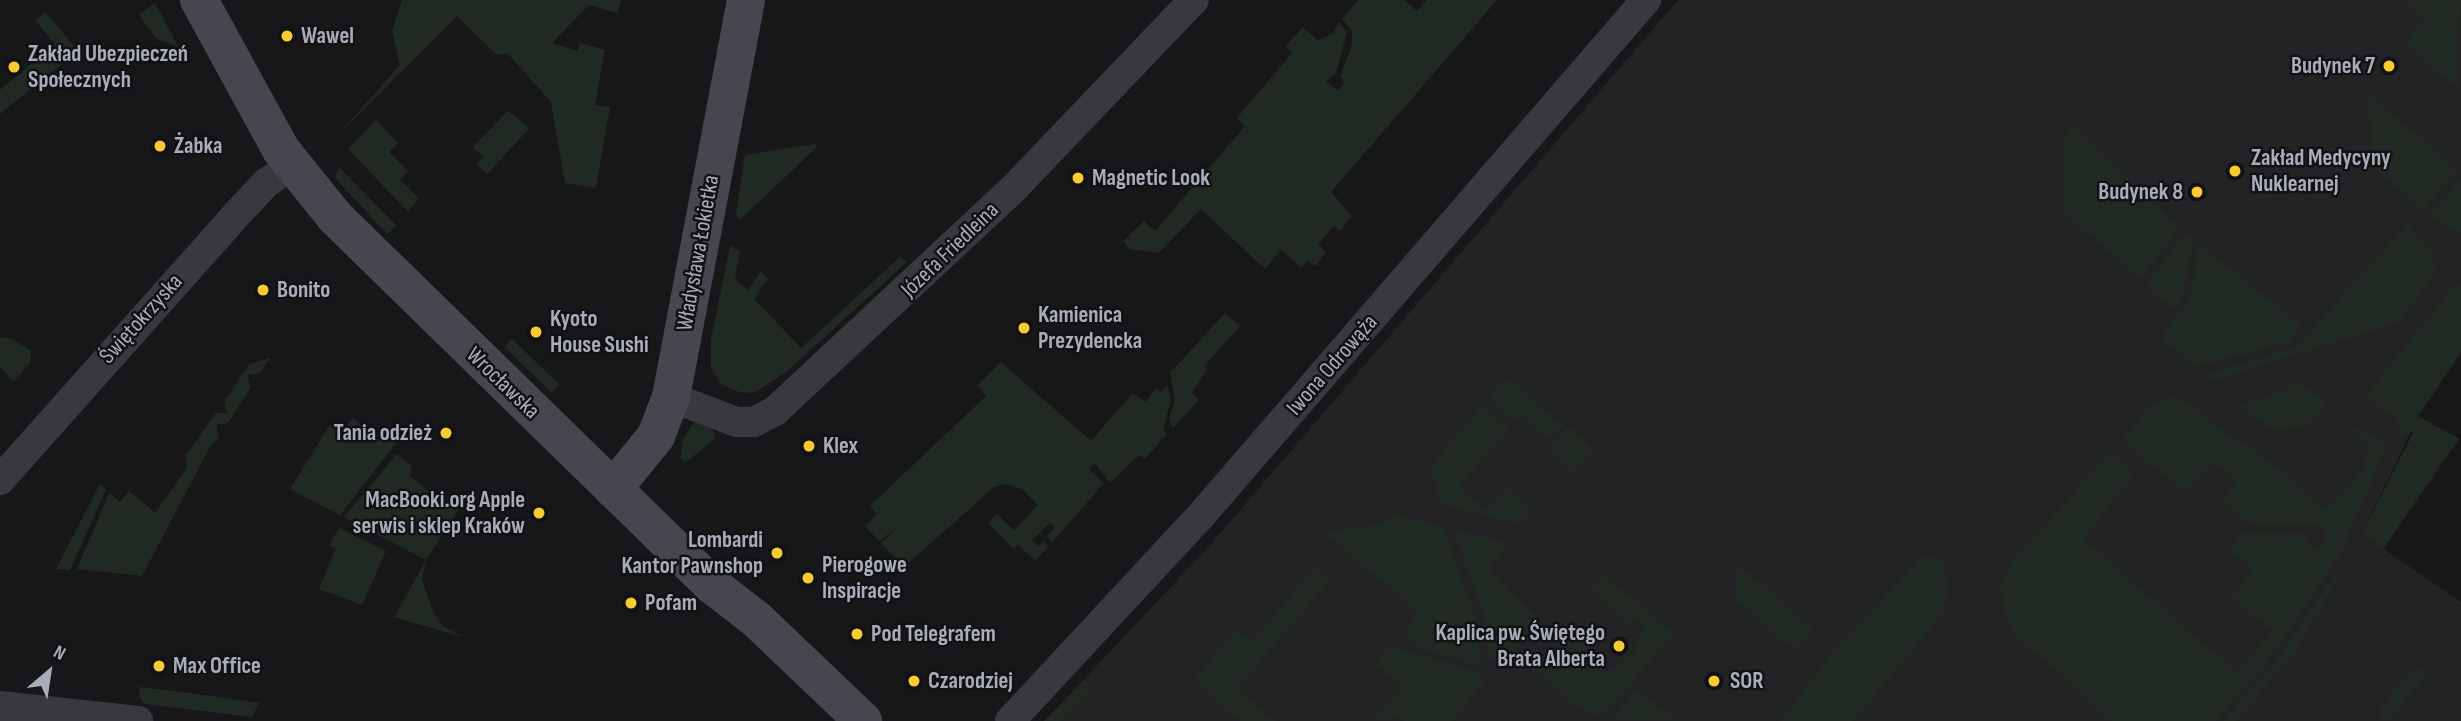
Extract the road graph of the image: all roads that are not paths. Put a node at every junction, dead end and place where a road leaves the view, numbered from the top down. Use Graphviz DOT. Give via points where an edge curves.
graph roads {
  1 [pos="199,0"];
  2 [pos="746,0"];
  3 [pos="1194,0"];
  4 [pos="1646,0"];
  5 [pos="291,166"];
  6 [pos="671,397"];
  7 [pos="0,480"];
  8 [pos="613,489"];
  9 [pos="0,706"];
  10 [pos="138,721"];
  11 [pos="863,721"];
  12 [pos="1010,721"];
  1 -- 5 [label="street, Wrocławska"];
  2 -- 6 [label="street, Władysława Łokietka"];
  3 -- 6 [label="street, Józefa Friedleina" via="1015,187 775,411 754,422 736,422"];
  4 -- 12 [label="street, Iwona Odrowąża" via="1198,519"];
  5 -- 7 [label="street, Świętokrzyska" via="234,217"];
  5 -- 8 [label="street, Wrocławska" via="378,261"];
  6 -- 8 [label="street, Władysława Łokietka" via="656,436"];
  8 -- 11 [label="street, Wrocławska"];
  9 -- 10 [label="street"];
}
